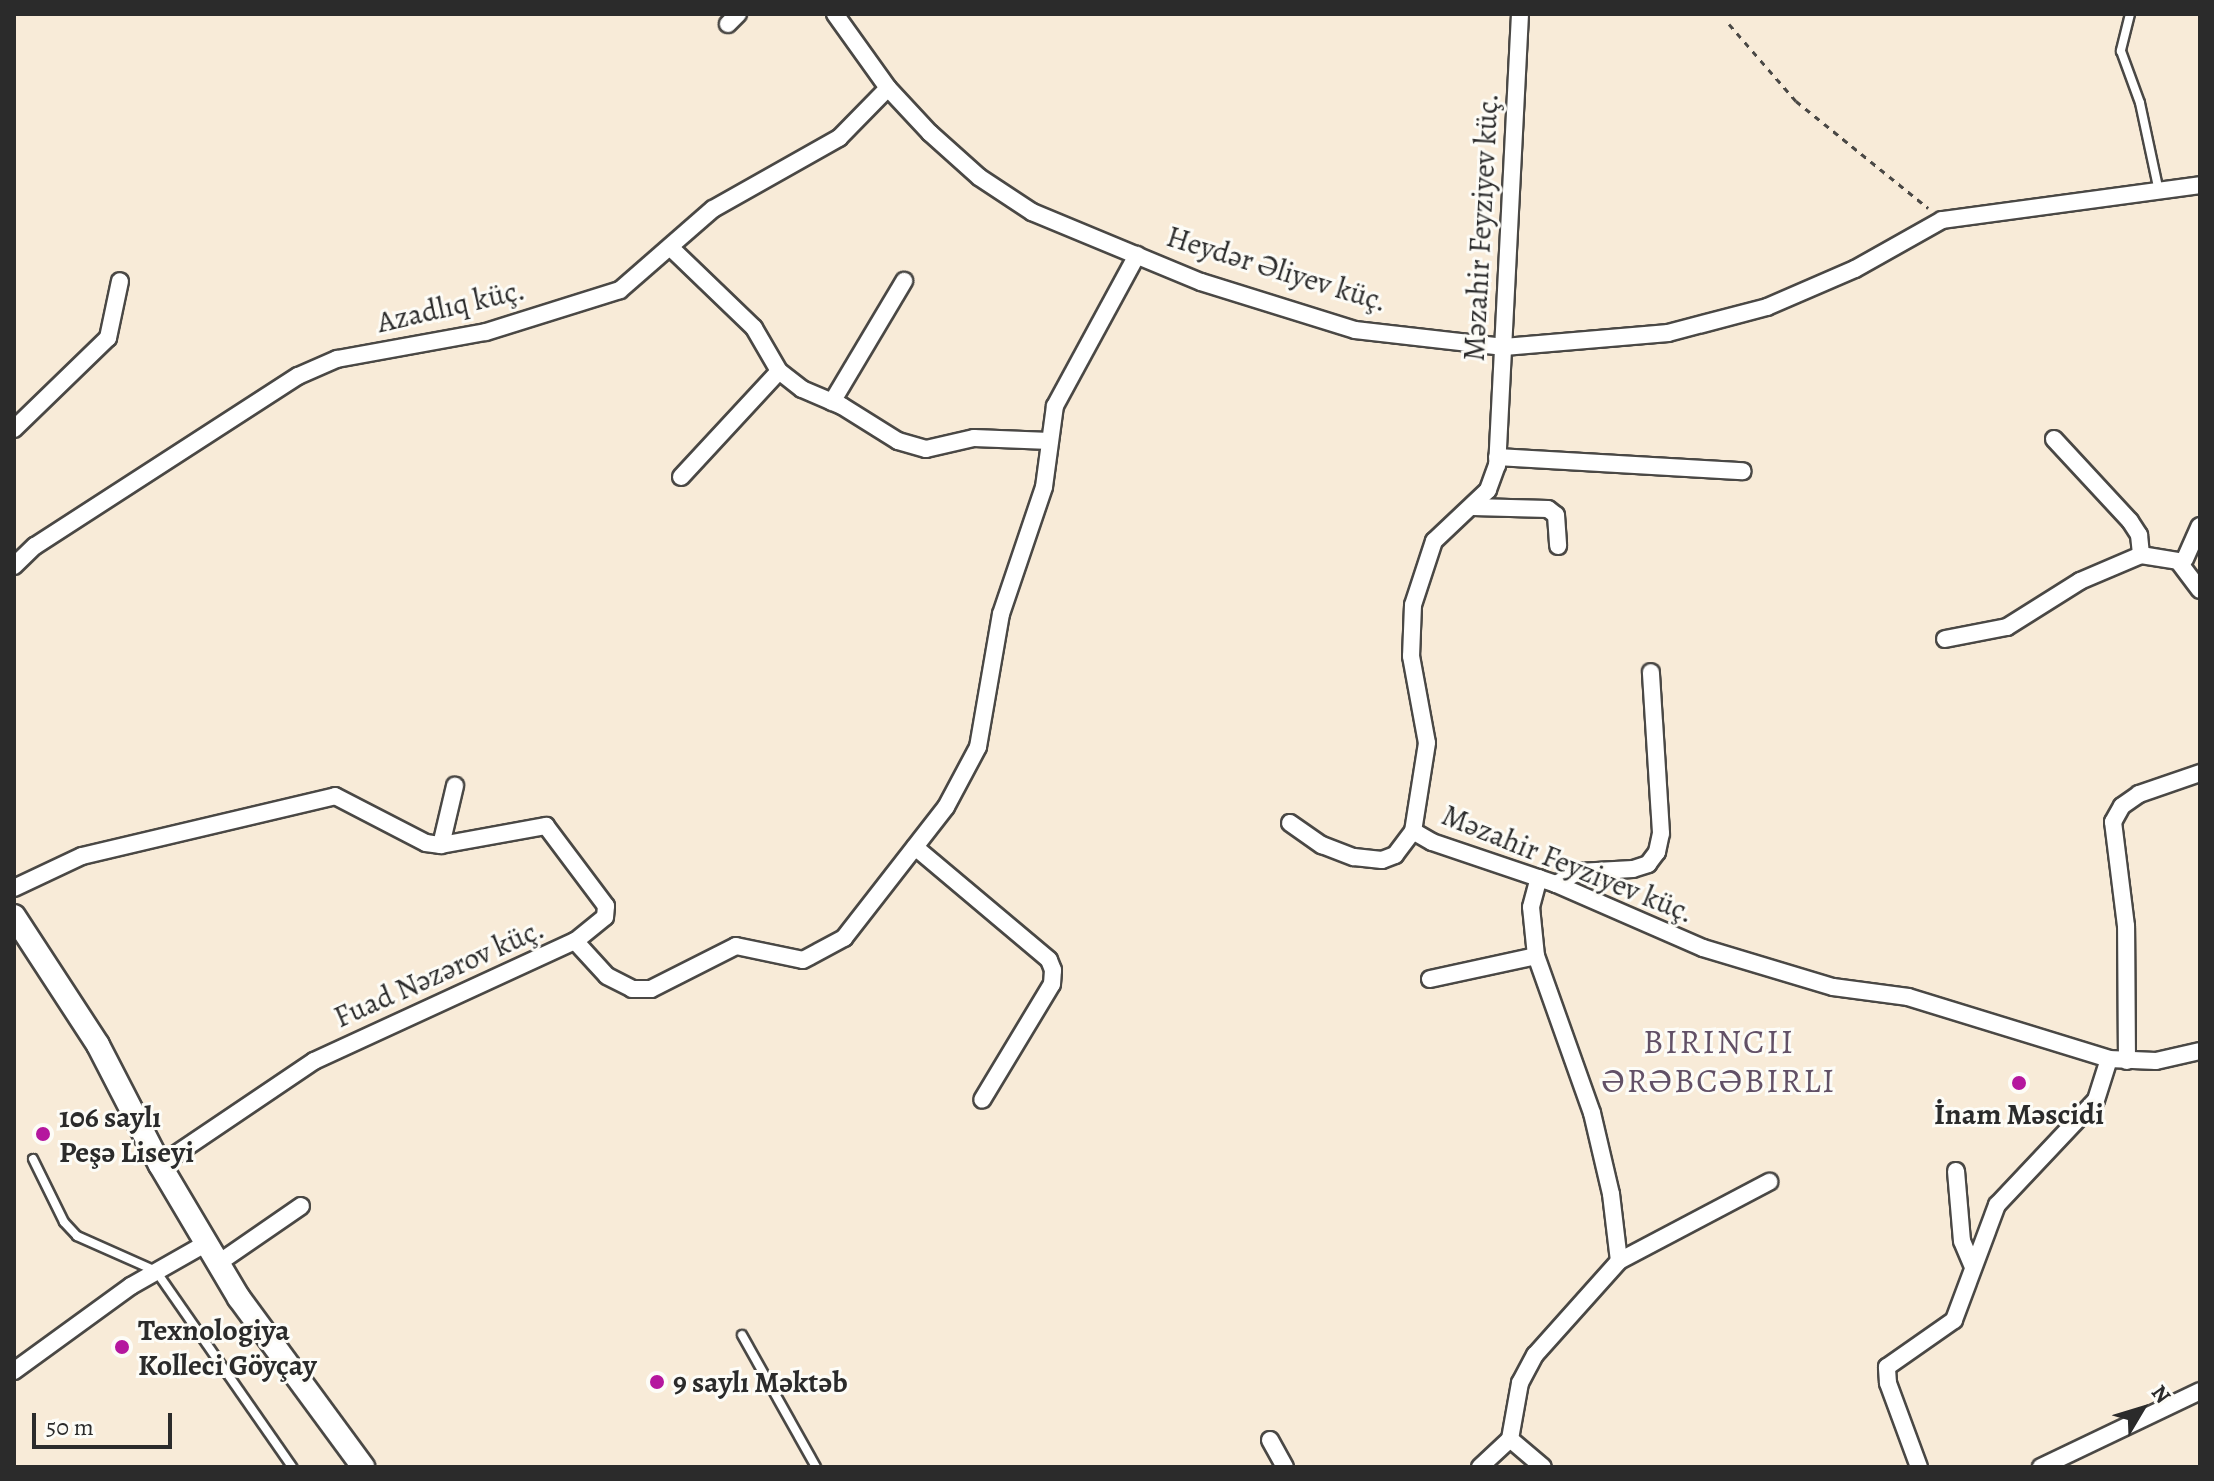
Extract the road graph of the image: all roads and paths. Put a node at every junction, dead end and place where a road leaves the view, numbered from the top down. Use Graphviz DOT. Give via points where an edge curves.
graph roads {
  1 [pos="835,14"];
  2 [pos="1520,14"];
  3 [pos="2130,14"];
  4 [pos="1729,24"];
  5 [pos="888,88"];
  6 [pos="2200,185"];
  7 [pos="2160,192"];
  8 [pos="1942,220"];
  9 [pos="671,248"];
  10 [pos="1137,255"];
  11 [pos="120,281"];
  12 [pos="904,281"];
  13 [pos="1504,347"];
  14 [pos="779,371"];
  15 [pos="832,402"];
  16 [pos="14,429"];
  17 [pos="2054,439"];
  18 [pos="1050,441"];
  19 [pos="1497,457"];
  20 [pos="1743,471"];
  21 [pos="681,477"];
  22 [pos="1473,507"];
  23 [pos="2200,526"];
  24 [pos="1558,546"];
  25 [pos="2141,555"];
  26 [pos="2185,559"];
  27 [pos="14,566"];
  28 [pos="2200,590"];
  29 [pos="1945,639"];
  30 [pos="1651,672"];
  31 [pos="2200,773"];
  32 [pos="455,786"];
  33 [pos="1290,823"];
  34 [pos="1413,831"];
  35 [pos="441,845"];
  36 [pos="915,847"];
  37 [pos="1539,878"];
  38 [pos="1556,884"];
  39 [pos="14,888"];
  40 [pos="14,916"];
  41 [pos="575,941"];
  42 [pos="1536,956"];
  43 [pos="1430,979"];
  44 [pos="2200,1051"];
  45 [pos="2109,1059"];
  46 [pos="2127,1061"];
  47 [pos="982,1100"];
  48 [pos="33,1159"];
  49 [pos="160,1165"];
  50 [pos="1956,1171"];
  51 [pos="1769,1182"];
  52 [pos="301,1206"];
  53 [pos="205,1244"];
  54 [pos="1619,1261"];
  55 [pos="217,1264"];
  56 [pos="1973,1267"];
  57 [pos="156,1271"];
  58 [pos="742,1335"];
  59 [pos="14,1371"];
  60 [pos="2200,1391"];
  61 [pos="1510,1439"];
  62 [pos="1270,1440"];
  63 [pos="2071,1461"];
  64 [pos="292,1467"];
  65 [pos="363,1467"];
  66 [pos="816,1467"];
  67 [pos="1285,1467"];
  68 [pos="1480,1467"];
  69 [pos="1543,1467"];
  70 [pos="1919,1467"];
  71 [pos="2041,1467"];
  1 -- 5 [label="street, Heydər Əliyev küç."];
  2 -- 13 [label="street, Məzahir Feyziyev küç."];
  3 -- 7 [label="lane" via="2121,51 2140,103"];
  4 -- 8 [label="path" via="1796,101"];
  5 -- 9 [label="street, Azadlıq küç." via="839,138 713,209"];
  5 -- 10 [label="street, Heydər Əliyev küç." via="979,177 1032,212"];
  6 -- 7 [label="street, Heydər Əliyev küç."];
  7 -- 8 [label="street, Heydər Əliyev küç."];
  8 -- 13 [label="street, Heydər Əliyev küç." via="1855,269 1767,307 1668,333"];
  9 -- 14 [label="street" via="754,328"];
  9 -- 27 [label="street, Azadlıq küç." via="620,290 486,332 337,359 298,376 35,546"];
  10 -- 13 [label="street, Heydər Əliyev küç." via="1201,282 1355,330"];
  10 -- 18 [label="street, Fuad Nəzərov küç." via="1055,406"];
  11 -- 16 [label="street" via="108,338"];
  12 -- 15 [label="street"];
  13 -- 19 [label="street, Məzahir Feyziyev küç."];
  14 -- 15 [label="street"];
  14 -- 21 [label="street"];
  15 -- 18 [label="street" via="898,441 926,449 974,438"];
  17 -- 25 [label="street" via="2130,521 2139,535"];
  18 -- 36 [label="street, Fuad Nəzərov küç." via="1044,487 1001,614 978,747 946,807"];
  19 -- 20 [label="street"];
  19 -- 22 [label="street, Məzahir Feyziyev küç." via="1488,490"];
  22 -- 24 [label="street" via="1548,509 1556,515"];
  22 -- 34 [label="street, Məzahir Feyziyev küç." via="1446,525 1434,541 1413,605 1411,656 1427,743"];
  23 -- 26 [label="street"];
  25 -- 28 [label="street" via="2178,561"];
  25 -- 29 [label="street" via="2080,581 2007,627"];
  30 -- 38 [label="street" via="1661,833 1657,852 1648,864 1633,869 1578,872"];
  31 -- 46 [label="street" via="2139,794 2122,806 2113,822 2126,926"];
  32 -- 35 [label="street"];
  33 -- 34 [label="street" via="1332,849 1382,860 1395,855"];
  34 -- 37 [label="street, Məzahir Feyziyev küç."];
  35 -- 39 [label="street" via="426,843 335,796 321,796 82,856"];
  35 -- 41 [label="street" via="531,825 555,832 606,906 605,917"];
  36 -- 41 [label="street, Fuad Nəzərov küç." via="844,938 803,960 736,946 672,981 632,989 607,976"];
  36 -- 47 [label="street" via="1049,960 1053,970 1052,984"];
  37 -- 38 [label="street, Məzahir Feyziyev küç."];
  37 -- 42 [label="street" via="1531,907"];
  38 -- 45 [label="street, Məzahir Feyziyev küç." via="1703,948 1833,987 1937,1004"];
  40 -- 49 [label="main road" via="98,1045"];
  41 -- 49 [label="street, Fuad Nəzərov küç." via="314,1061"];
  42 -- 43 [label="street"];
  42 -- 54 [label="street" via="1592,1113 1611,1194"];
  44 -- 46 [label="street, Məzahir Feyziyev küç."];
  45 -- 46 [label="street, Məzahir Feyziyev küç."];
  45 -- 56 [label="street" via="2096,1100 1997,1205"];
  48 -- 57 [label="lane" via="64,1222 77,1236"];
  49 -- 53 [label="main road"];
  50 -- 56 [label="street" via="1962,1241"];
  51 -- 54 [label="street"];
  52 -- 55 [label="street"];
  53 -- 55 [label="main road"];
  53 -- 57 [label="street"];
  54 -- 61 [label="street" via="1535,1355 1520,1383"];
  55 -- 65 [label="main road"];
  56 -- 70 [label="street" via="1954,1320 1887,1367"];
  57 -- 59 [label="street"];
  57 -- 64 [label="lane"];
  58 -- 66 [label="lane"];
  60 -- 63 [label="street"];
  61 -- 68 [label="street"];
  61 -- 69 [label="street"];
  62 -- 67 [label="street"];
  63 -- 71 [label="street"];
}
